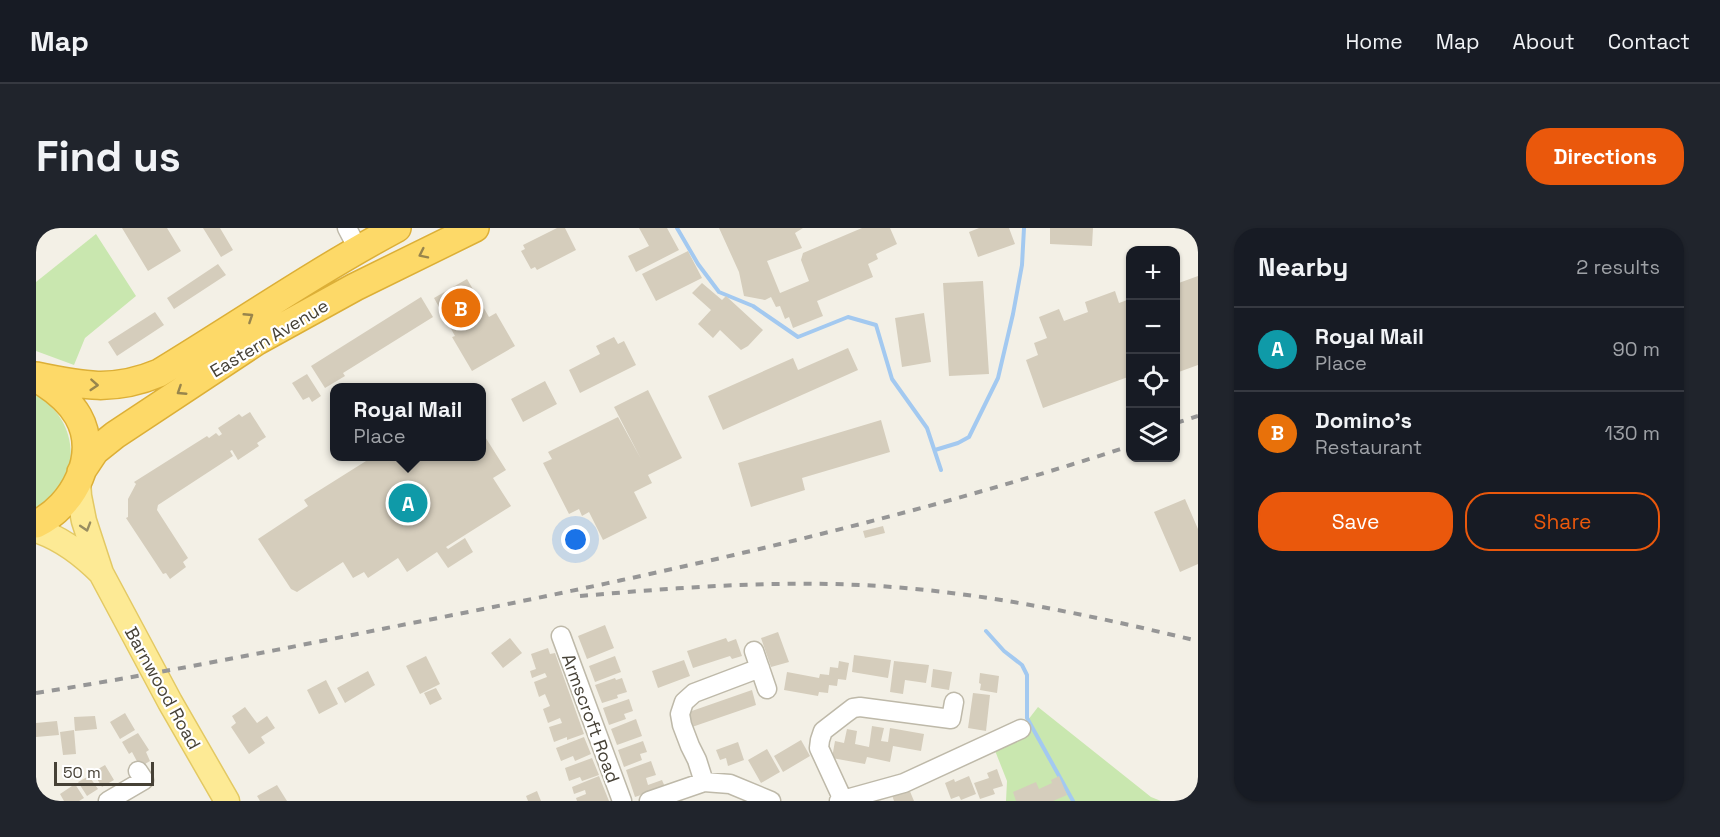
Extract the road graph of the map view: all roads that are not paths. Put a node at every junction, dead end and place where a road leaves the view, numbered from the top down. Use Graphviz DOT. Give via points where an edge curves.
graph roads {
  1 [pos="397,228"];
  2 [pos="475,228"];
  3 [pos="353,238"];
  4 [pos="213,340"];
  5 [pos="257,341"];
  6 [pos="36,377"];
  7 [pos="80,476"];
  8 [pos="36,524"];
  9 [pos="36,530"];
  10 [pos="101,573"];
  11 [pos="561,636"];
  12 [pos="754,651"];
  13 [pos="760,668"];
  14 [pos="767,689"];
  15 [pos="954,702"];
  16 [pos="1021,729"];
  17 [pos="138,771"];
  18 [pos="704,782"];
  19 [pos="108,801"];
  20 [pos="227,801"];
  21 [pos="622,801"];
  22 [pos="649,801"];
  23 [pos="771,801"];
  24 [pos="841,801"];
  1 -- 3 [label="highway, Eastern Avenue"];
  2 -- 5 [label="highway, Eastern Avenue, one-way"];
  4 -- 3 [label="highway, Eastern Avenue, one-way"];
  4 -- 5 [label="highway"];
  6 -- 4 [label="highway, Eastern Avenue, one-way" via="83,384 126,384 159,373"];
  5 -- 7 [label="highway, Eastern Avenue, one-way" via="115,435 95,451"];
  6 -- 7 [label="highway" via="71,405 82,423 86,447"];
  7 -- 8 [label="highway, Eastern Avenue" via="58,510"];
  7 -- 10 [label="main road, Barnwood Road, one-way" via="82,514"];
  9 -- 10 [label="main road, Barnwood Road" via="76,551"];
  10 -- 20 [label="main road, Barnwood Road"];
  11 -- 21 [label="street, Armscroft Road"];
  12 -- 13 [label="street"];
  13 -- 14 [label="street"];
  13 -- 18 [label="street" via="694,693 684,702 681,725"];
  15 -- 24 [label="street" via="951,719 853,708 824,731 819,748"];
  16 -- 24 [label="street" via="904,783"];
  17 -- 19 [label="street" via="144,780"];
  18 -- 22 [label="street"];
  18 -- 23 [label="street" via="730,784"];
}
